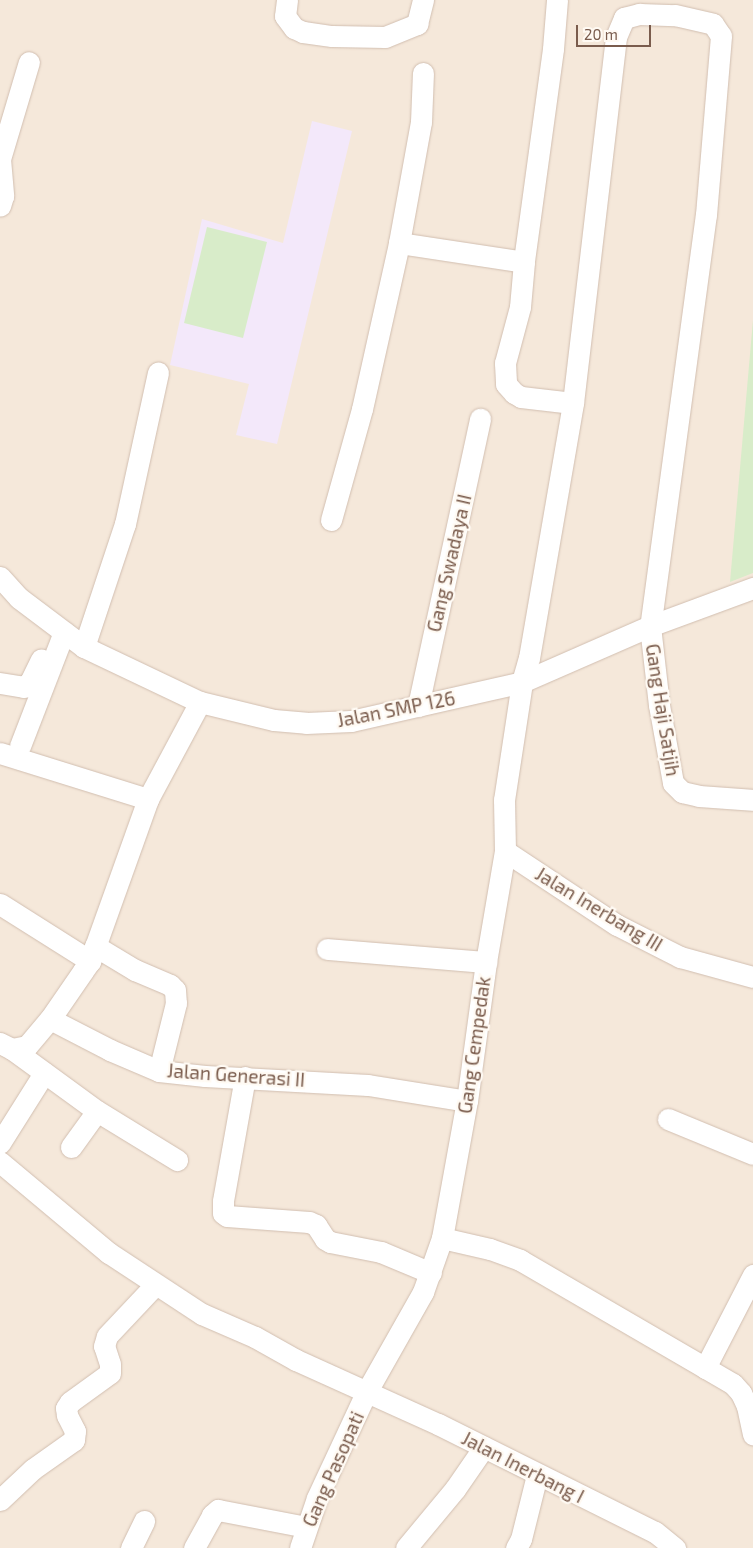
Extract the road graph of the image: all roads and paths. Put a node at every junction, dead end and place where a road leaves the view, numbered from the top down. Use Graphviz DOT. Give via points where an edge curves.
graph roads {
  1 [pos="287,0"];
  2 [pos="423,0"];
  3 [pos="557,0"];
  4 [pos="29,62"];
  5 [pos="423,73"];
  6 [pos="0,159"];
  7 [pos="0,206"];
  8 [pos="399,243"];
  9 [pos="524,262"];
  10 [pos="158,373"];
  11 [pos="573,403"];
  12 [pos="480,419"];
  13 [pos="331,520"];
  14 [pos="0,577"];
  15 [pos="753,588"];
  16 [pos="650,626"];
  17 [pos="60,628"];
  18 [pos="84,647"];
  19 [pos="522,682"];
  20 [pos="0,683"];
  21 [pos="200,702"];
  22 [pos="418,706"];
  23 [pos="10,750"];
  24 [pos="148,798"];
  25 [pos="753,800"];
  26 [pos="505,851"];
  27 [pos="0,904"];
  28 [pos="327,949"];
  29 [pos="92,953"];
  30 [pos="486,962"];
  31 [pos="753,977"];
  32 [pos="50,1019"];
  33 [pos="6,1046"];
  34 [pos="159,1071"];
  35 [pos="44,1073"];
  36 [pos="245,1077"];
  37 [pos="467,1101"];
  38 [pos="97,1111"];
  39 [pos="668,1118"];
  40 [pos="0,1143"];
  41 [pos="72,1147"];
  42 [pos="753,1154"];
  43 [pos="177,1160"];
  44 [pos="0,1162"];
  45 [pos="442,1238"];
  46 [pos="431,1273"];
  47 [pos="753,1275"];
  48 [pos="155,1284"];
  49 [pos="705,1368"];
  50 [pos="368,1391"];
  51 [pos="753,1434"];
  52 [pos="484,1447"];
  53 [pos="537,1475"];
  54 [pos="0,1500"];
  55 [pos="144,1521"];
  56 [pos="306,1527"];
  57 [pos="650,1540"];
  58 [pos="131,1548"];
  59 [pos="194,1548"];
  60 [pos="300,1548"];
  61 [pos="406,1548"];
  62 [pos="516,1548"];
  63 [pos="675,1548"];
  1 -- 2 [label="street" via="285,16 294,28 303,32 385,37 417,24"];
  3 -- 9 [label="street"];
  4 -- 6 [label="street"];
  5 -- 8 [label="street" via="421,122"];
  6 -- 7 [label="street" via="3,196"];
  8 -- 9 [label="street"];
  8 -- 13 [label="street" via="362,409"];
  9 -- 11 [label="street" via="520,307 505,363 506,384 521,397"];
  10 -- 18 [label="street" via="125,524"];
  11 -- 16 [label="street, Gang Haji Satjih" via="616,37 624,18 638,14 675,15 713,24 721,36 721,49 706,214"];
  11 -- 19 [label="street, Gang Cempedak"];
  12 -- 22 [label="street, Gang Swadaya II"];
  14 -- 17 [label="street, Jalan SMP 126" via="19,598"];
  15 -- 16 [label="street, Jalan SMP 126"];
  16 -- 19 [label="street, Jalan SMP 126"];
  16 -- 25 [label="street, Gang Haji Satjih" via="659,706 674,783 682,792 699,796"];
  17 -- 18 [label="street, Jalan SMP 126"];
  17 -- 20 [label="street" via="30,682 24,687"];
  17 -- 23 [label="street"];
  18 -- 21 [label="street, Jalan SMP 126"];
  19 -- 22 [label="street, Jalan SMP 126"];
  19 -- 26 [label="street, Gang Cempedak" via="504,800"];
  21 -- 22 [label="street, Jalan SMP 126" via="274,720 306,723 351,722"];
  21 -- 24 [label="street"];
  23 -- 24 [label="street"];
  24 -- 29 [label="street"];
  26 -- 30 [label="street, Gang Cempedak"];
  26 -- 31 [label="street, Jalan Inerbang III" via="617,925 680,957"];
  27 -- 29 [label="street"];
  28 -- 30 [label="street"];
  29 -- 32 [label="street"];
  29 -- 34 [label="street" via="170,985 175,990 176,1003"];
  30 -- 37 [label="street, Gang Cempedak"];
  32 -- 33 [label="street" via="27,1046"];
  32 -- 34 [label="street, Jalan Generasi II"];
  33 -- 35 [label="street"];
  34 -- 36 [label="street, Jalan Generasi II"];
  35 -- 38 [label="street"];
  35 -- 40 [label="street"];
  36 -- 37 [label="street, Jalan Generasi II" via="368,1084"];
  36 -- 46 [label="street" via="223,1213 227,1216 310,1222 330,1242 381,1252"];
  37 -- 45 [label="street, Gang Cempedak"];
  38 -- 41 [label="street"];
  38 -- 43 [label="street"];
  39 -- 42 [label="street"];
  44 -- 48 [label="street, Jalan Inerbang I" via="109,1253"];
  45 -- 46 [label="street, Gang Cempedak"];
  45 -- 49 [label="street" via="520,1260"];
  46 -- 50 [label="street, Gang Cempedak"];
  47 -- 49 [label="street"];
  48 -- 50 [label="street, Jalan Inerbang I" via="202,1314"];
  48 -- 54 [label="street" via="107,1336 104,1346 110,1373 66,1408 75,1431 74,1440 33,1469"];
  49 -- 51 [label="street" via="733,1384 741,1393"];
  50 -- 52 [label="street, Jalan Inerbang I"];
  50 -- 56 [label="street, Gang Pasopati"];
  52 -- 53 [label="street, Jalan Inerbang I"];
  52 -- 61 [label="street" via="455,1489"];
  53 -- 57 [label="street, Jalan Inerbang I"];
  53 -- 62 [label="street"];
  55 -- 58 [label="street"];
  56 -- 59 [label="street" via="218,1510"];
  56 -- 60 [label="street, Gang Pasopati"];
  57 -- 63 [label="street, Jalan Inerbang I"];
}
